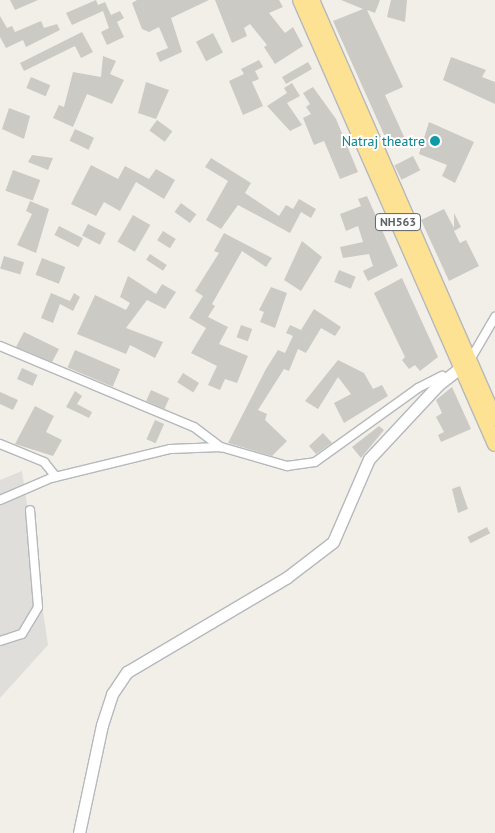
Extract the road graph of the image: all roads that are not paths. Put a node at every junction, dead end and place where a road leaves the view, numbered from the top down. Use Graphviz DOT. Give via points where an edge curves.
graph roads {
  1 [pos="300,0"];
  2 [pos="312,0"];
  3 [pos="495,317"];
  4 [pos="0,346"];
  5 [pos="464,362"];
  6 [pos="495,419"];
  7 [pos="0,444"];
  8 [pos="495,444"];
  9 [pos="221,447"];
  10 [pos="56,477"];
  11 [pos="0,500"];
  12 [pos="30,510"];
  13 [pos="0,641"];
  14 [pos="79,833"];
  1 -- 5 [label="highway, NH563"];
  2 -- 5 [label="highway, NH563"];
  3 -- 5 [label="street"];
  4 -- 9 [label="street" via="194,426"];
  5 -- 6 [label="highway, NH563"];
  5 -- 8 [label="highway, NH563"];
  5 -- 9 [label="street" via="315,462 287,466"];
  5 -- 14 [label="street" via="369,459 333,542 286,578 128,672 112,694 102,725"];
  7 -- 10 [label="street" via="44,462"];
  9 -- 10 [label="street" via="170,449"];
  10 -- 11 [label="street"];
  12 -- 13 [label="street" via="38,607 22,634"];
}
